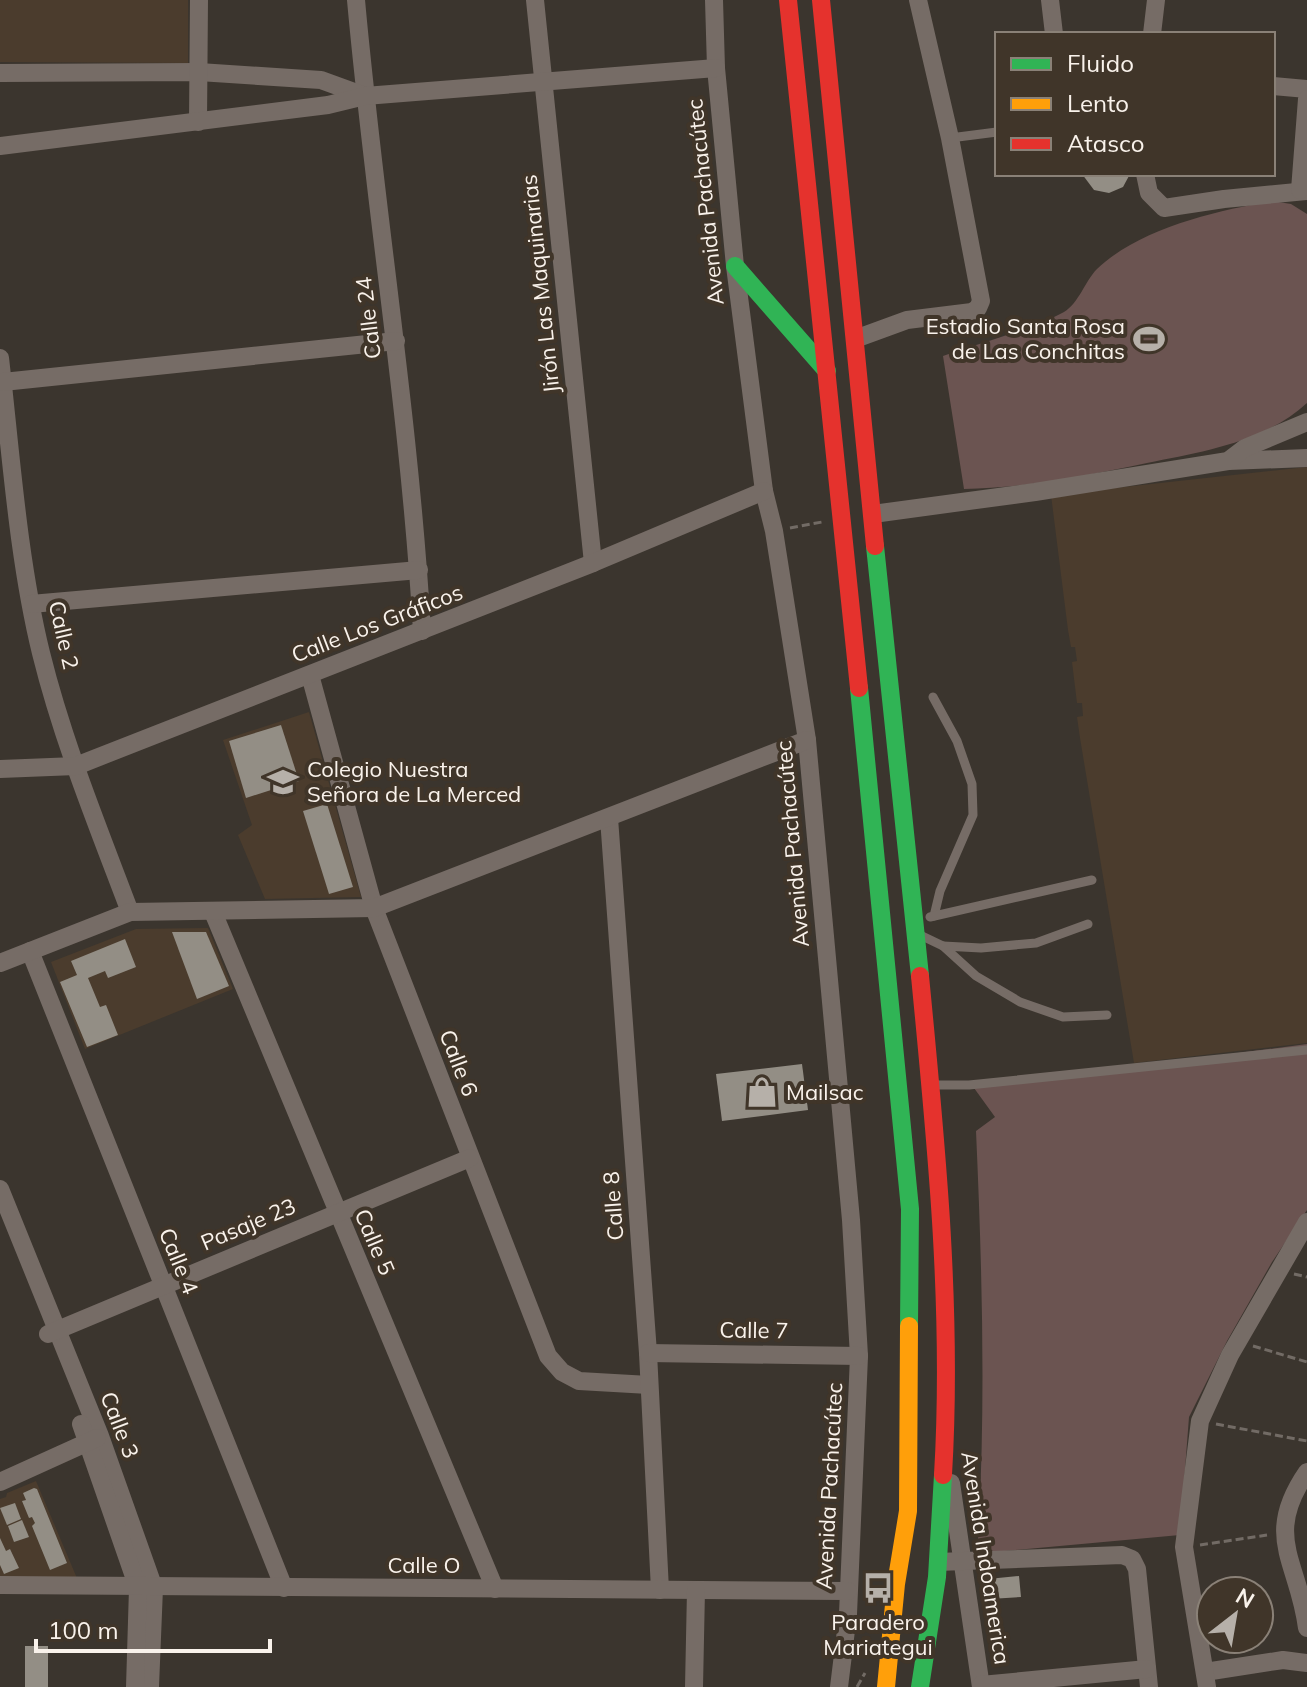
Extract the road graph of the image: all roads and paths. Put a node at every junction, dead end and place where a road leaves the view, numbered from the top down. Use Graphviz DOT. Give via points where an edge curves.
graph roads {
  1 [pos="199,0"];
  2 [pos="356,0"];
  3 [pos="535,0"];
  4 [pos="714,0"];
  5 [pos="788,0"];
  6 [pos="821,0"];
  7 [pos="918,0"];
  8 [pos="1050,0"];
  9 [pos="1156,0"];
  10 [pos="1054,32"];
  11 [pos="1152,32"];
  12 [pos="716,68"];
  13 [pos="199,72"];
  14 [pos="0,73"];
  15 [pos="543,82"];
  16 [pos="1275,86"];
  17 [pos="1307,89"];
  18 [pos="365,96"];
  19 [pos="1307,99"];
  20 [pos="198,122"];
  21 [pos="995,132"];
  22 [pos="950,138"];
  23 [pos="0,146"];
  24 [pos="1145,176"];
  25 [pos="1304,190"];
  26 [pos="735,266"];
  27 [pos="855,339"];
  28 [pos="396,341"];
  29 [pos="0,358"];
  30 [pos="827,371"];
  31 [pos="3,382"];
  32 [pos="1307,422"];
  33 [pos="1307,458"];
  34 [pos="1228,461"];
  35 [pos="6,469"];
  36 [pos="764,491"];
  37 [pos="873,514"];
  38 [pos="829,520"];
  39 [pos="774,531"];
  40 [pos="593,563"];
  41 [pos="419,570"];
  42 [pos="31,604"];
  43 [pos="422,631"];
  44 [pos="310,675"];
  45 [pos="933,697"];
  46 [pos="807,740"];
  47 [pos="76,766"];
  48 [pos="0,769"];
  49 [pos="609,818"];
  50 [pos="1092,880"];
  51 [pos="374,908"];
  52 [pos="130,912"];
  53 [pos="213,912"];
  54 [pos="934,916"];
  55 [pos="1088,924"];
  56 [pos="916,927"];
  57 [pos="943,946"];
  58 [pos="30,951"];
  59 [pos="0,963"];
  60 [pos="1107,1015"];
  61 [pos="1307,1050"];
  62 [pos="931,1085"];
  63 [pos="470,1158"];
  64 [pos="0,1189"];
  65 [pos="337,1213"];
  66 [pos="1307,1222"];
  67 [pos="3,1223"];
  68 [pos="163,1286"];
  69 [pos="51,1332"];
  70 [pos="1238,1341"];
  71 [pos="648,1353"];
  72 [pos="859,1356"];
  73 [pos="1307,1362"];
  74 [pos="649,1385"];
  75 [pos="910,1391"];
  76 [pos="944,1394"];
  77 [pos="1200,1421"];
  78 [pos="944,1437"];
  79 [pos="94,1439"];
  80 [pos="1307,1441"];
  81 [pos="1307,1472"];
  82 [pos="0,1482"];
  83 [pos="1283,1533"];
  84 [pos="1184,1547"];
  85 [pos="964,1561"];
  86 [pos="938,1562"];
  87 [pos="0,1585"];
  88 [pos="146,1588"];
  89 [pos="284,1588"];
  90 [pos="495,1589"];
  91 [pos="660,1590"];
  92 [pos="696,1590"];
  93 [pos="848,1591"];
  94 [pos="1307,1628"];
  95 [pos="1145,1644"];
  96 [pos="1307,1663"];
  97 [pos="1148,1678"];
  98 [pos="1206,1680"];
  99 [pos="981,1686"];
  100 [pos="135,1687"];
  101 [pos="150,1687"];
  102 [pos="694,1687"];
  103 [pos="839,1687"];
  104 [pos="886,1687"];
  105 [pos="920,1687"];
  106 [pos="1163,1687"];
  1 -- 13 [label="street"];
  2 -- 18 [label="street, Calle 24"];
  3 -- 15 [label="street, Jirón Las Maquinarias"];
  4 -- 12 [label="street, Avenida Pachacútec"];
  5 -- 30 [label="main road"];
  6 -- 27 [label="main road"];
  7 -- 22 [label="street"];
  8 -- 10 [label="street"];
  9 -- 11 [label="street"];
  12 -- 15 [label="street"];
  12 -- 26 [label="street, Avenida Pachacútec"];
  13 -- 14 [label="street"];
  13 -- 18 [label="street" via="321,80"];
  13 -- 20 [label="street"];
  15 -- 18 [label="street"];
  15 -- 40 [label="street, Jirón Las Maquinarias"];
  16 -- 17 [label="street"];
  18 -- 20 [label="street"];
  18 -- 28 [label="street, Calle 24"];
  19 -- 25 [label="street"];
  20 -- 23 [label="street"];
  21 -- 22 [label="lane"];
  22 -- 27 [label="street" via="981,301 978,308 907,320"];
  24 -- 25 [label="street" via="1149,193 1164,208"];
  26 -- 30 [label="main road"];
  26 -- 36 [label="street, Avenida Pachacútec"];
  27 -- 37 [label="main road"];
  28 -- 31 [label="street"];
  28 -- 41 [label="street, Calle 24"];
  29 -- 31 [label="street, Calle 2"];
  30 -- 75 [label="main road" via="910,1209"];
  31 -- 35 [label="street, Calle 2"];
  32 -- 34 [label="street" via="1245,448"];
  33 -- 34 [label="street"];
  34 -- 37 [label="street"];
  35 -- 42 [label="street, Calle 2"];
  36 -- 39 [label="street, Avenida Pachacútec"];
  36 -- 40 [label="street, Calle Los Gráficos"];
  37 -- 56 [label="main road"];
  38 -- 39 [label="path"];
  39 -- 46 [label="street, Avenida Pachacútec"];
  40 -- 43 [label="street, Calle Los Gráficos"];
  41 -- 42 [label="street"];
  41 -- 43 [label="street, Calle 24"];
  42 -- 47 [label="street, Calle 2"];
  43 -- 44 [label="street, Calle Los Gráficos"];
  44 -- 47 [label="street, Calle Los Gráficos"];
  44 -- 51 [label="street, Calle 6"];
  45 -- 54 [label="lane" via="972,784 973,815"];
  46 -- 49 [label="street"];
  46 -- 72 [label="street, Avenida Pachacútec"];
  47 -- 48 [label="street, Calle Los Gráficos"];
  47 -- 52 [label="street, Calle 2"];
  49 -- 51 [label="street"];
  49 -- 71 [label="street, Calle 8"];
  50 -- 54 [label="lane"];
  51 -- 53 [label="street"];
  51 -- 63 [label="street, Calle 6"];
  52 -- 53 [label="street"];
  52 -- 58 [label="street"];
  53 -- 65 [label="street, Calle 5"];
  54 -- 56 [label="lane"];
  55 -- 57 [label="lane" via="1036,943"];
  56 -- 57 [label="lane"];
  56 -- 62 [label="main road"];
  57 -- 60 [label="lane" via="976,976 1020,1002 1063,1017"];
  58 -- 59 [label="street"];
  58 -- 68 [label="street, Calle 4"];
  61 -- 62 [label="lane"];
  62 -- 76 [label="main road" via="944,1238"];
  63 -- 65 [label="street, Pasaje 23"];
  63 -- 74 [label="street, Calle 6" via="548,1356 579,1381"];
  64 -- 67 [label="street, Calle 3"];
  65 -- 68 [label="street, Pasaje 23"];
  65 -- 90 [label="street, Calle 5"];
  66 -- 70 [label="street"];
  67 -- 69 [label="street, Calle 3"];
  68 -- 69 [label="street, Pasaje 23"];
  68 -- 89 [label="street, Calle 4"];
  69 -- 79 [label="street, Calle 3"];
  70 -- 73 [label="path"];
  70 -- 77 [label="street"];
  71 -- 72 [label="street, Calle 7"];
  71 -- 74 [label="street, Calle 8"];
  72 -- 93 [label="street, Avenida Pachacútec"];
  74 -- 91 [label="street, Calle 8"];
  75 -- 76 [label="main road"];
  75 -- 104 [label="main road" via="908,1511"];
  76 -- 78 [label="main road"];
  77 -- 80 [label="path"];
  77 -- 84 [label="street"];
  78 -- 85 [label="street, Avenida Indoamerica"];
  78 -- 86 [label="main road"];
  79 -- 82 [label="street"];
  79 -- 88 [label="street, Calle 3"];
  81 -- 83 [label="street" via="1287,1509"];
  83 -- 84 [label="path"];
  83 -- 94 [label="street"];
  84 -- 98 [label="street"];
  85 -- 86 [label="street"];
  85 -- 95 [label="street" via="1122,1555 1132,1559"];
  85 -- 99 [label="street, Avenida Indoamerica"];
  86 -- 105 [label="main road"];
  87 -- 88 [label="street, Calle O"];
  88 -- 89 [label="street, Calle O"];
  88 -- 100 [label="street, Calle 3"];
  88 -- 101 [label="street, Calle 3"];
  89 -- 90 [label="street, Calle O"];
  90 -- 91 [label="street, Calle O"];
  91 -- 92 [label="street, Calle O"];
  92 -- 93 [label="street, Calle O"];
  92 -- 102 [label="street"];
  93 -- 103 [label="street, Avenida Pachacútec"];
  95 -- 97 [label="street"];
  95 -- 106 [label="street"];
  96 -- 98 [label="street" via="1283,1660"];
  97 -- 99 [label="street"];
}
